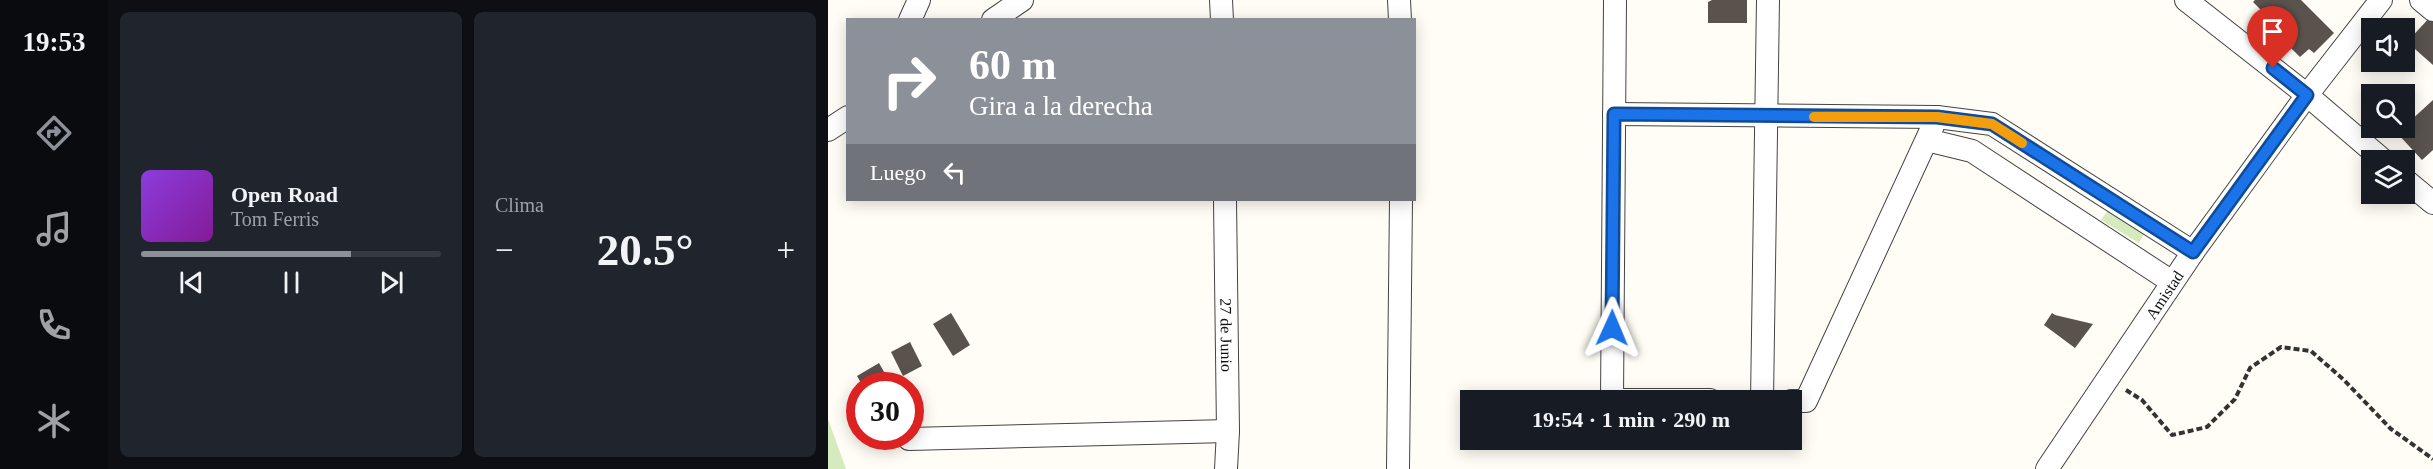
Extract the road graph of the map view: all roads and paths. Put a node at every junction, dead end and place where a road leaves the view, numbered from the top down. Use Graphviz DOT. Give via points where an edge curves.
graph roads {
  1 [pos="920,0"];
  2 [pos="1022,0"];
  3 [pos="1221,0"];
  4 [pos="1399,0"];
  5 [pos="1615,0"];
  6 [pos="1768,0"];
  7 [pos="2186,0"];
  8 [pos="2381,0"];
  9 [pos="2421,0"];
  10 [pos="2433,10"];
  11 [pos="911,18"];
  12 [pos="996,18"];
  13 [pos="1222,18"];
  14 [pos="1400,18"];
  15 [pos="2307,95"];
  16 [pos="1614,114"];
  17 [pos="1766,117"];
  18 [pos="1937,117"];
  19 [pos="846,118"];
  20 [pos="828,130"];
  21 [pos="1927,140"];
  22 [pos="2371,150"];
  23 [pos="2415,188"];
  24 [pos="1225,201"];
  25 [pos="1401,201"];
  26 [pos="2433,203"];
  27 [pos="2193,252"];
  28 [pos="2172,282"];
  29 [pos="2107,378"];
  30 [pos="1612,390"];
  31 [pos="1762,390"];
  32 [pos="1802,401"];
  33 [pos="1228,431"];
  34 [pos="924,439"];
  35 [pos="2433,459"];
  36 [pos="1226,469"];
  37 [pos="1398,469"];
  38 [pos="2047,469"];
  1 -- 11 [label="street"];
  2 -- 12 [label="street"];
  3 -- 13 [label="street"];
  4 -- 14 [label="street"];
  5 -- 16 [label="street"];
  6 -- 17 [label="street"];
  7 -- 15 [label="street"];
  8 -- 15 [label="street, Amistad"];
  9 -- 10 [label="street"];
  15 -- 22 [label="street"];
  15 -- 27 [label="street, Amistad"];
  16 -- 17 [label="street"];
  16 -- 30 [label="street"];
  17 -- 18 [label="street"];
  17 -- 31 [label="street"];
  18 -- 21 [label="street"];
  18 -- 27 [label="street" via="1992,124"];
  19 -- 20 [label="street"];
  21 -- 28 [label="street" via="1972,151"];
  21 -- 32 [label="street" via="1806,401"];
  23 -- 26 [label="street"];
  24 -- 33 [label="street, 27 de Junio"];
  25 -- 37 [label="street"];
  27 -- 28 [label="street, Amistad"];
  28 -- 29 [label="street, Amistad"];
  29 -- 35 [label="path" via="2142,400 2172,435 2207,427 2235,399 2250,368 2281,347 2311,351 2391,429"];
  29 -- 38 [label="street, Amistad"];
  33 -- 34 [label="street"];
  33 -- 36 [label="street, 27 de Junio"];
}
